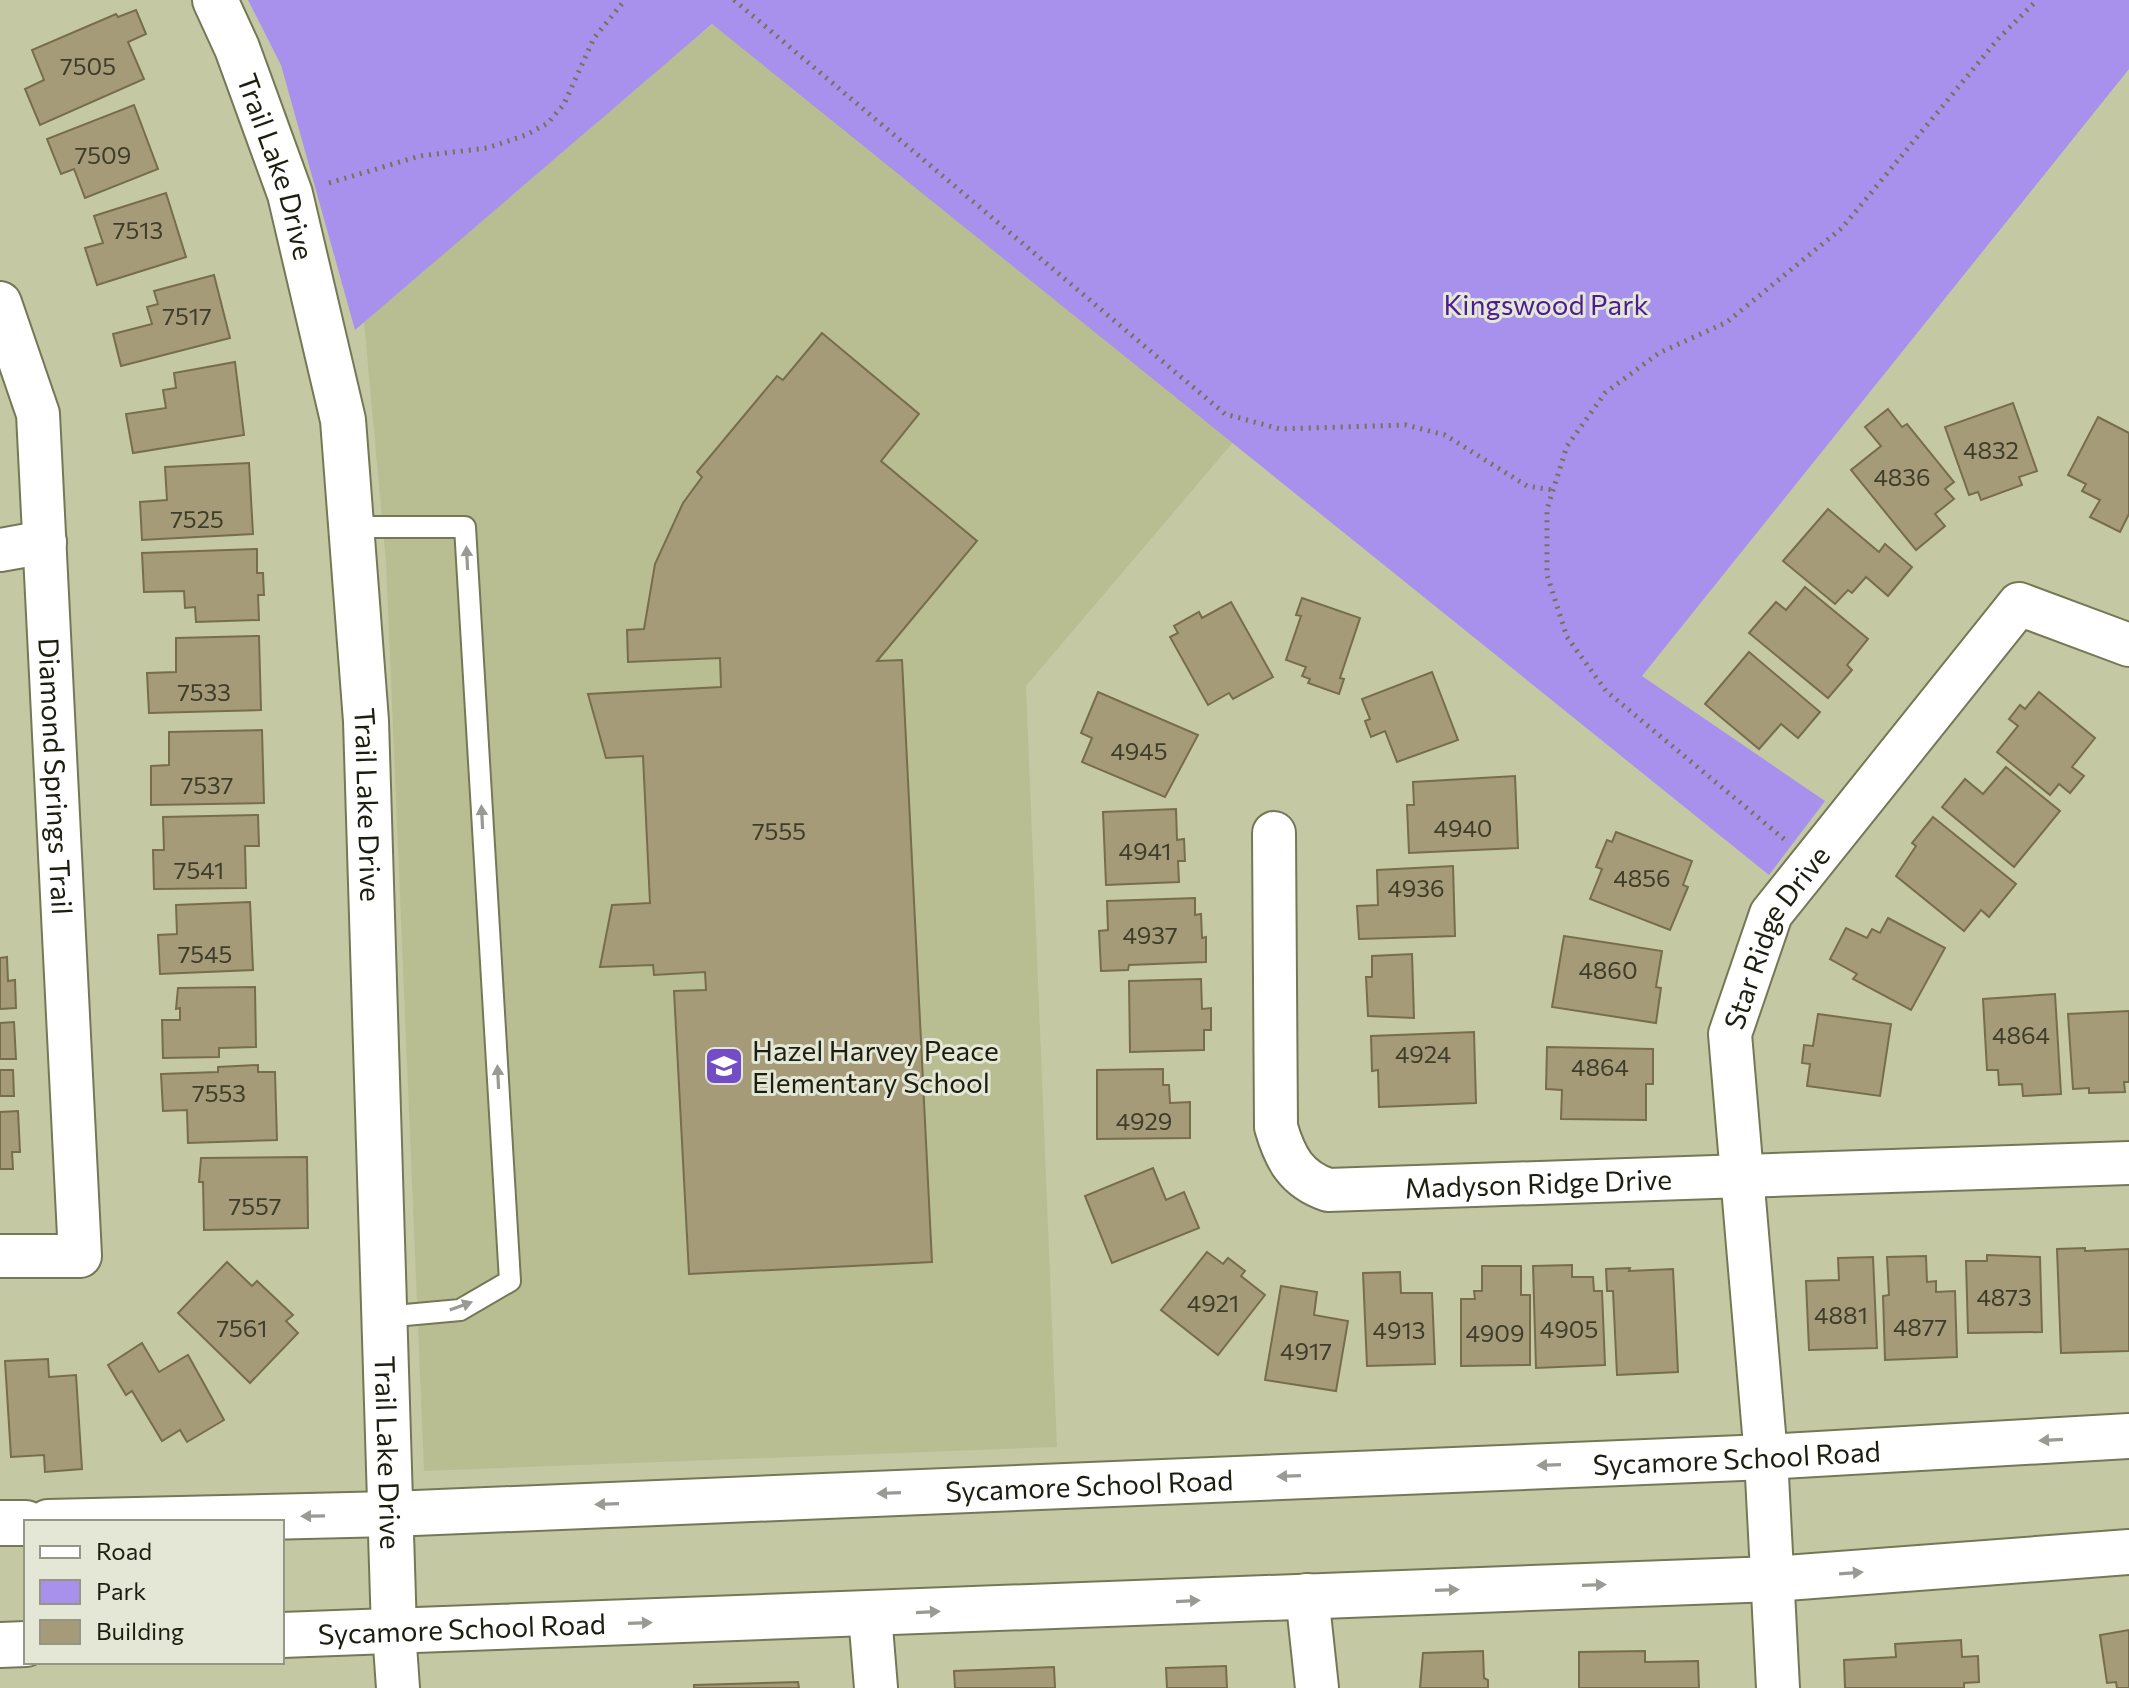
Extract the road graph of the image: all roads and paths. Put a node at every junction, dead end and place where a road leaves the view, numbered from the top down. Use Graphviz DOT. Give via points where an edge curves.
graph roads {
  1 [pos="215,0"];
  2 [pos="625,0"];
  3 [pos="734,0"];
  4 [pos="2037,0"];
  5 [pos="326,184"];
  6 [pos="0,303"];
  7 [pos="1553,490"];
  8 [pos="351,527"];
  9 [pos="45,542"];
  10 [pos="0,550"];
  11 [pos="2129,645"];
  12 [pos="1274,833"];
  13 [pos="1812,863"];
  14 [pos="2129,1163"];
  15 [pos="1742,1176"];
  16 [pos="0,1256"];
  17 [pos="384,1317"];
  18 [pos="2129,1436"];
  19 [pos="1766,1457"];
  20 [pos="391,1514"];
  21 [pos="134,1520"];
  22 [pos="0,1523"];
  23 [pos="24,1523"];
  24 [pos="2129,1552"];
  25 [pos="1773,1579"];
  26 [pos="1307,1595"];
  27 [pos="870,1615"];
  28 [pos="394,1631"];
  29 [pos="284,1635"];
  30 [pos="24,1644"];
  31 [pos="0,1645"];
  32 [pos="398,1688"];
  33 [pos="876,1688"];
  34 [pos="1317,1688"];
  35 [pos="1778,1688"];
  1 -- 8 [label="main road, Trail Lake Drive" via="290,194 343,420"];
  2 -- 5 [label="path" via="594,38 564,104 548,123 487,148 420,156"];
  3 -- 7 [label="path" via="1225,414 1280,429 1406,425 1445,435 1527,486"];
  4 -- 7 [label="path" via="1998,39 1842,228 1727,322 1659,353 1605,393 1567,446"];
  6 -- 9 [label="street, Diamond Springs Trail" via="38,414"];
  7 -- 13 [label="path" via="1547,509 1547,575 1567,637 1606,691"];
  8 -- 17 [label="main road, Trail Lake Drive" via="366,721"];
  17 -- 8 [label="lane, one-way" via="460,1310 510,1281 465,527"];
  9 -- 10 [label="street"];
  9 -- 16 [label="street, Diamond Springs Trail" via="80,1256"];
  11 -- 13 [label="street, Star Ridge Drive" via="2019,604"];
  12 -- 15 [label="street, Madyson Ridge Drive" via="1276,1127 1284,1155 1309,1184 1328,1190"];
  13 -- 15 [label="street, Star Ridge Drive" via="1771,914 1730,1034"];
  14 -- 15 [label="street, Madyson Ridge Drive"];
  15 -- 19 [label="street, Star Ridge Drive"];
  17 -- 20 [label="main road, Trail Lake Drive"];
  18 -- 19 [label="main road, Sycamore School Road, one-way"];
  19 -- 20 [label="main road, Sycamore School Road, one-way"];
  19 -- 25 [label="street, Star Ridge Drive"];
  20 -- 21 [label="main road, Sycamore School Road, one-way"];
  20 -- 28 [label="main road, Trail Lake Drive"];
  22 -- 23 [label="main road"];
  25 -- 24 [label="main road, Sycamore School Road, one-way"];
  26 -- 25 [label="main road, Sycamore School Road, one-way"];
  25 -- 35 [label="street, Star Ridge Drive"];
  27 -- 26 [label="main road, Sycamore School Road, one-way"];
  26 -- 34 [label="street"];
  28 -- 27 [label="main road, Sycamore School Road, one-way"];
  27 -- 33 [label="street"];
  28 -- 29 [label="main road, Sycamore School Road"];
  28 -- 32 [label="street"];
  30 -- 31 [label="main road"];
}
